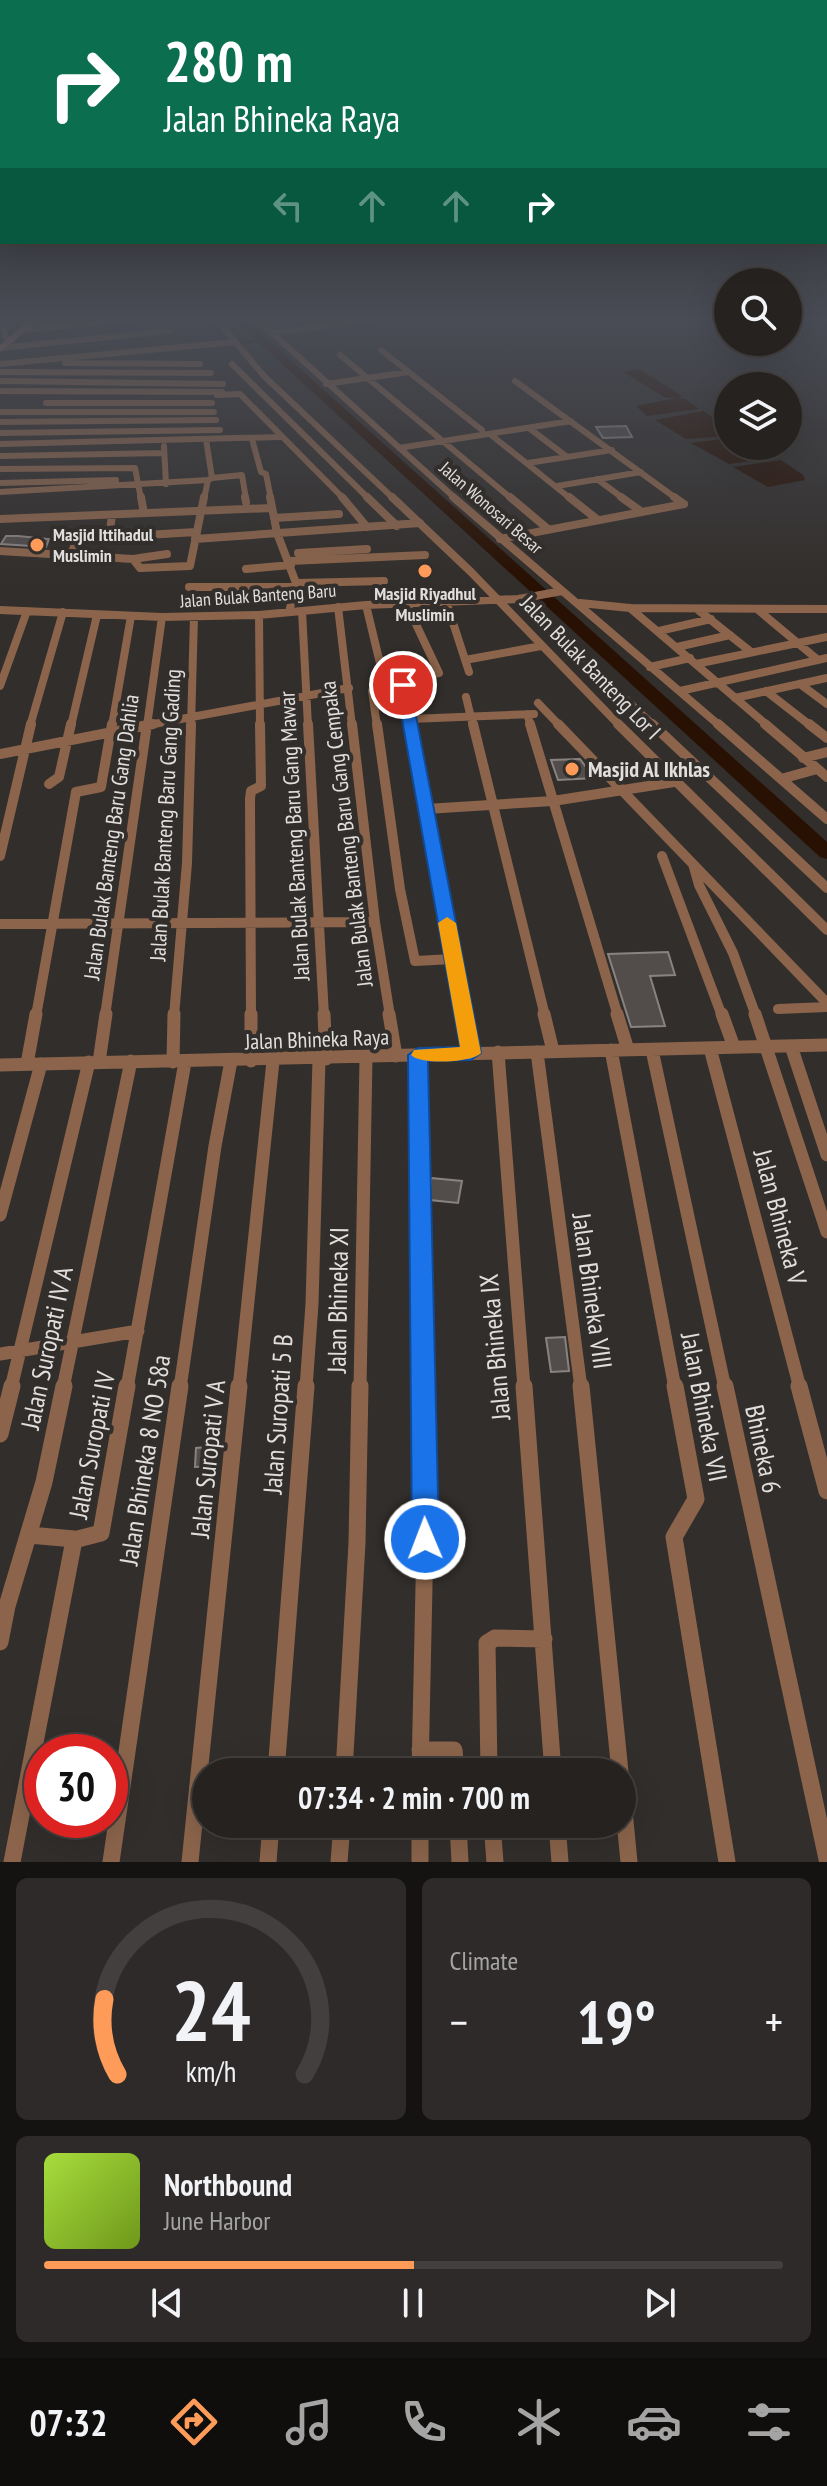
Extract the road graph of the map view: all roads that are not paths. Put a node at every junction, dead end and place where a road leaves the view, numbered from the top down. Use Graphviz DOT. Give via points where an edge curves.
graph roads {
  1 [pos="215,407"];
  2 [pos="251,407"];
  3 [pos="274,407"];
  4 [pos="296,407"];
  5 [pos="352,407"];
  6 [pos="401,407"];
  7 [pos="453,407"];
  8 [pos="551,407"];
  9 [pos="0,412"];
  10 [pos="214,412"];
  11 [pos="308,418"];
  12 [pos="216,420"];
  13 [pos="287,420"];
  14 [pos="571,421"];
  15 [pos="0,422"];
  16 [pos="265,423"];
  17 [pos="529,428"];
  18 [pos="482,430"];
  19 [pos="510,431"];
  20 [pos="0,433"];
  21 [pos="221,434"];
  22 [pos="490,434"];
  23 [pos="461,436"];
  24 [pos="280,437"];
  25 [pos="206,439"];
  26 [pos="252,439"];
  27 [pos="439,439"];
  28 [pos="164,441"];
  29 [pos="0,444"];
  30 [pos="396,445"];
  31 [pos="612,450"];
  32 [pos="164,453"];
  33 [pos="0,456"];
  34 [pos="567,457"];
  35 [pos="528,463"];
  36 [pos="0,469"];
  37 [pos="261,472"];
  38 [pos="641,472"];
  39 [pos="242,475"];
  40 [pos="210,479"];
  41 [pos="597,479"];
  42 [pos="0,483"];
  43 [pos="137,483"];
  44 [pos="166,484"];
  45 [pos="557,486"];
  46 [pos="0,492"];
  47 [pos="246,502"];
  48 [pos="271,508"];
  49 [pos="199,511"];
  50 [pos="642,512"];
  51 [pos="146,513"];
  52 [pos="339,514"];
  53 [pos="112,515"];
  54 [pos="274,518"];
  55 [pos="0,519"];
  56 [pos="598,520"];
  57 [pos="420,523"];
  58 [pos="397,526"];
  59 [pos="367,527"];
  60 [pos="548,529"];
  61 [pos="80,530"];
  62 [pos="152,531"];
  63 [pos="277,533"];
  64 [pos="129,536"];
  65 [pos="196,536"];
  66 [pos="109,538"];
  67 [pos="500,539"];
  68 [pos="367,549"];
  69 [pos="0,551"];
  70 [pos="167,554"];
  71 [pos="71,555"];
  72 [pos="425,555"];
  73 [pos="133,559"];
  74 [pos="289,560"];
  75 [pos="246,569"];
  76 [pos="384,581"];
  77 [pos="296,585"];
  78 [pos="189,587"];
  79 [pos="562,591"];
  80 [pos="521,599"];
  81 [pos="498,600"];
  82 [pos="446,601"];
  83 [pos="406,603"];
  84 [pos="579,603"];
  85 [pos="366,605"];
  86 [pos="338,607"];
  87 [pos="630,608"];
  88 [pos="697,608"];
  89 [pos="289,609"];
  90 [pos="756,609"];
  91 [pos="0,610"];
  92 [pos="826,610"];
  93 [pos="27,611"];
  94 [pos="302,611"];
  95 [pos="63,612"];
  96 [pos="97,615"];
  97 [pos="259,615"];
  98 [pos="131,616"];
  99 [pos="162,617"];
  100 [pos="194,617"];
  101 [pos="711,619"];
  102 [pos="659,631"];
  103 [pos="730,635"];
  104 [pos="827,637"];
  105 [pos="798,643"];
  106 [pos="541,646"];
  107 [pos="677,647"];
  108 [pos="751,652"];
  109 [pos="823,659"];
  110 [pos="465,660"];
  111 [pos="693,661"];
  112 [pos="650,667"];
  113 [pos="469,672"];
  114 [pos="827,678"];
  115 [pos="717,681"];
  116 [pos="387,682"];
  117 [pos="800,684"];
  118 [pos="0,686"];
  119 [pos="349,688"];
  120 [pos="372,691"];
  121 [pos="680,691"];
  122 [pos="766,691"];
  123 [pos="307,695"];
  124 [pos="466,697"];
  125 [pos="735,698"];
  126 [pos="262,704"];
  127 [pos="827,704"];
  128 [pos="527,714"];
  129 [pos="471,717"];
  130 [pos="191,718"];
  131 [pos="410,719"];
  132 [pos="148,726"];
  133 [pos="112,732"];
  134 [pos="827,738"];
  135 [pos="69,741"];
  136 [pos="24,749"];
  137 [pos="827,752"];
  138 [pos="0,754"];
  139 [pos="803,758"];
  140 [pos="817,769"];
  141 [pos="827,777"];
  142 [pos="781,779"];
  143 [pos="674,782"];
  144 [pos="49,784"];
  145 [pos="623,791"];
  146 [pos="553,801"];
  147 [pos="491,805"];
  148 [pos="426,809"];
  149 [pos="827,819"];
  150 [pos="0,856"];
  151 [pos="662,856"];
  152 [pos="693,864"];
  153 [pos="827,888"];
  154 [pos="318,921"];
  155 [pos="250,922"];
  156 [pos="375,922"];
  157 [pos="53,923"];
  158 [pos="0,924"];
  159 [pos="119,924"];
  160 [pos="182,924"];
  161 [pos="827,930"];
  162 [pos="453,959"];
  163 [pos="827,1005"];
  164 [pos="778,1009"];
  165 [pos="827,1045"];
  166 [pos="768,1046"];
  167 [pos="791,1046"];
  168 [pos="734,1047"];
  169 [pos="710,1048"];
  170 [pos="611,1050"];
  171 [pos="628,1050"];
  172 [pos="652,1050"];
  173 [pos="553,1051"];
  174 [pos="498,1052"];
  175 [pos="537,1052"];
  176 [pos="471,1053"];
  177 [pos="418,1055"];
  178 [pos="396,1056"];
  179 [pos="366,1058"];
  180 [pos="322,1059"];
  181 [pos="131,1061"];
  182 [pos="251,1061"];
  183 [pos="273,1061"];
  184 [pos="94,1062"];
  185 [pos="179,1062"];
  186 [pos="27,1064"];
  187 [pos="41,1064"];
  188 [pos="231,1064"];
  189 [pos="0,1065"];
  190 [pos="827,1155"];
  191 [pos="0,1215"];
  192 [pos="827,1232"];
  193 [pos="138,1331"];
  194 [pos="72,1342"];
  195 [pos="22,1351"];
  196 [pos="0,1354"];
  197 [pos="0,1434"];
  198 [pos="827,1491"];
  199 [pos="29,1535"];
  200 [pos="74,1539"];
  201 [pos="544,1639"];
  202 [pos="0,1642"];
  203 [pos="420,1750"];
  204 [pos="277,1758"];
  205 [pos="345,1758"];
  206 [pos="420,1758"];
  207 [pos="455,1758"];
  208 [pos="489,1758"];
  209 [pos="552,1758"];
  210 [pos="619,1758"];
  211 [pos="270,1838"];
  212 [pos="341,1838"];
  213 [pos="420,1838"];
  214 [pos="459,1838"];
  215 [pos="493,1838"];
  216 [pos="558,1838"];
  217 [pos="627,1838"];
  218 [pos="827,1859"];
  219 [pos="12,1862"];
  220 [pos="111,1862"];
  221 [pos="190,1862"];
  222 [pos="268,1862"];
  223 [pos="339,1862"];
  224 [pos="420,1862"];
  225 [pos="460,1862"];
  226 [pos="495,1862"];
  227 [pos="560,1862"];
  228 [pos="629,1862"];
  229 [pos="727,1862"];
  1 -- 10 [label="street"];
  2 -- 16 [label="street"];
  3 -- 13 [label="street"];
  4 -- 11 [label="street, Jalan Bulak Banteng Lor I"];
  5 -- 30 [label="street, Jalan Wonosari Besar"];
  6 -- 27 [label="street"];
  7 -- 18 [label="street"];
  8 -- 14 [label="street"];
  9 -- 10 [label="street"];
  10 -- 12 [label="street"];
  11 -- 13 [label="street"];
  11 -- 57 [label="street, Jalan Bulak Banteng Lor I"];
  12 -- 15 [label="street"];
  12 -- 21 [label="street"];
  13 -- 16 [label="street"];
  13 -- 58 [label="street"];
  14 -- 17 [label="street"];
  14 -- 31 [label="street"];
  16 -- 24 [label="street"];
  17 -- 19 [label="street"];
  17 -- 34 [label="street"];
  18 -- 19 [label="street"];
  18 -- 23 [label="street"];
  19 -- 22 [label="street"];
  20 -- 21 [label="street"];
  21 -- 25 [label="street"];
  21 -- 26 [label="street"];
  22 -- 23 [label="street"];
  22 -- 35 [label="street"];
  23 -- 27 [label="street"];
  24 -- 26 [label="street"];
  24 -- 59 [label="street" via="308,460"];
  25 -- 28 [label="street"];
  25 -- 40 [label="street"];
  26 -- 37 [label="street"];
  27 -- 30 [label="street"];
  27 -- 60 [label="street"];
  28 -- 29 [label="street"];
  28 -- 32 [label="street"];
  30 -- 67 [label="street, Jalan Wonosari Besar"];
  31 -- 34 [label="street"];
  31 -- 38 [label="street"];
  32 -- 33 [label="street"];
  32 -- 44 [label="street"];
  34 -- 35 [label="street"];
  35 -- 45 [label="street"];
  36 -- 43 [label="street" via="135,468"];
  37 -- 39 [label="street"];
  37 -- 48 [label="street" via="266,474"];
  38 -- 41 [label="street"];
  38 -- 50 [label="street" via="684,504"];
  39 -- 40 [label="street"];
  39 -- 47 [label="street"];
  40 -- 44 [label="street"];
  40 -- 49 [label="street"];
  41 -- 45 [label="street"];
  41 -- 50 [label="street"];
  42 -- 43 [label="street"];
  43 -- 44 [label="street"];
  43 -- 46 [label="street"];
  43 -- 51 [label="street"];
  45 -- 56 [label="street"];
  48 -- 49 [label="street"];
  48 -- 54 [label="street"];
  49 -- 51 [label="street"];
  49 -- 65 [label="street"];
  50 -- 56 [label="street"];
  51 -- 53 [label="street"];
  51 -- 62 [label="street"];
  52 -- 54 [label="street"];
  53 -- 55 [label="street"];
  53 -- 66 [label="street"];
  54 -- 63 [label="street"];
  56 -- 60 [label="street"];
  57 -- 58 [label="street"];
  57 -- 81 [label="street, Jalan Bulak Banteng Lor I"];
  58 -- 59 [label="street"];
  59 -- 63 [label="street"];
  60 -- 67 [label="street"];
  61 -- 71 [label="street"];
  63 -- 65 [label="street"];
  63 -- 74 [label="street"];
  64 -- 65 [label="street"];
  65 -- 73 [label="street" via="191,566 140,568"];
  67 -- 79 [label="street, Jalan Wonosari Besar"];
  68 -- 74 [label="street"];
  69 -- 71 [label="street"];
  70 -- 73 [label="street"];
  71 -- 73 [label="street"];
  72 -- 74 [label="street"];
  74 -- 75 [label="street"];
  74 -- 77 [label="street"];
  76 -- 77 [label="street"];
  77 -- 78 [label="street"];
  77 -- 89 [label="street"];
  79 -- 80 [label="street, Jalan Bulak Banteng Baru"];
  79 -- 84 [label="street, Jalan Wonosari Besar"];
  80 -- 81 [label="street, Jalan Bulak Banteng Baru"];
  80 -- 153 [label="street"];
  81 -- 82 [label="street, Jalan Bulak Banteng Baru"];
  81 -- 106 [label="street, Jalan Bulak Banteng Lor I"];
  82 -- 83 [label="street, Jalan Bulak Banteng Baru"];
  82 -- 110 [label="street"];
  83 -- 85 [label="street, Jalan Bulak Banteng Baru"];
  83 -- 116 [label="street" via="438,674"];
  84 -- 87 [label="street"];
  84 -- 112 [label="street, Jalan Wonosari Besar"];
  85 -- 86 [label="street, Jalan Bulak Banteng Baru"];
  85 -- 116 [label="street"];
  86 -- 94 [label="street, Jalan Bulak Banteng Baru"];
  86 -- 119 [label="street, Jalan Bulak Banteng Baru Gang Cempaka"];
  87 -- 88 [label="street"];
  87 -- 102 [label="street"];
  88 -- 90 [label="street"];
  88 -- 101 [label="street"];
  89 -- 94 [label="street, Jalan Bulak Banteng Baru"];
  89 -- 97 [label="street, Jalan Bulak Banteng Baru"];
  90 -- 92 [label="street"];
  90 -- 105 [label="street"];
  91 -- 93 [label="street, Jalan Bulak Banteng Baru"];
  93 -- 95 [label="street, Jalan Bulak Banteng Baru"];
  93 -- 118 [label="street"];
  94 -- 123 [label="street, Jalan Bulak Banteng Baru Gang Mawar"];
  95 -- 96 [label="street, Jalan Bulak Banteng Baru"];
  95 -- 136 [label="street"];
  96 -- 98 [label="street, Jalan Bulak Banteng Baru"];
  96 -- 135 [label="street"];
  97 -- 100 [label="street, Jalan Bulak Banteng Baru"];
  97 -- 126 [label="street"];
  98 -- 99 [label="street, Jalan Bulak Banteng Baru"];
  98 -- 133 [label="street"];
  99 -- 100 [label="street, Jalan Bulak Banteng Baru"];
  99 -- 132 [label="street, Jalan Bulak Banteng Baru Gang Dahlia"];
  100 -- 130 [label="street, Jalan Bulak Banteng Baru Gang Gading"];
  101 -- 102 [label="street"];
  101 -- 103 [label="street"];
  102 -- 107 [label="street"];
  103 -- 107 [label="street"];
  103 -- 108 [label="street"];
  104 -- 105 [label="street"];
  105 -- 108 [label="street"];
  105 -- 109 [label="street"];
  106 -- 110 [label="street"];
  106 -- 143 [label="street, Jalan Bulak Banteng Lor I"];
  107 -- 111 [label="street"];
  108 -- 111 [label="street"];
  109 -- 115 [label="street"];
  110 -- 113 [label="street"];
  111 -- 112 [label="street"];
  111 -- 115 [label="street"];
  112 -- 121 [label="street, Jalan Wonosari Besar"];
  114 -- 117 [label="street"];
  115 -- 121 [label="street"];
  115 -- 125 [label="street"];
  116 -- 131 [label="street" via="403,685"];
  117 -- 122 [label="street"];
  117 -- 127 [label="street"];
  119 -- 123 [label="street"];
  119 -- 156 [label="street, Jalan Bulak Banteng Baru Gang Cempaka"];
  120 -- 162 [label="street" via="415,961"];
  121 -- 142 [label="street, Jalan Wonosari Besar"];
  122 -- 125 [label="street"];
  122 -- 134 [label="street"];
  123 -- 126 [label="street"];
  123 -- 154 [label="street, Jalan Bulak Banteng Baru Gang Mawar"];
  124 -- 129 [label="street"];
  125 -- 139 [label="street"];
  126 -- 130 [label="street"];
  126 -- 155 [label="street" via="261,786 250,793"];
  128 -- 129 [label="street"];
  128 -- 145 [label="street" via="542,707"];
  128 -- 146 [label="street"];
  129 -- 131 [label="street"];
  129 -- 147 [label="street"];
  130 -- 132 [label="street"];
  130 -- 160 [label="street, Jalan Bulak Banteng Baru Gang Gading"];
  131 -- 148 [label="street"];
  132 -- 133 [label="street"];
  132 -- 159 [label="street, Jalan Bulak Banteng Baru Gang Dahlia"];
  133 -- 135 [label="street"];
  133 -- 157 [label="street" via="101,787 76,792"];
  135 -- 136 [label="street"];
  135 -- 144 [label="street" via="59,777"];
  136 -- 138 [label="street"];
  136 -- 150 [label="street"];
  137 -- 139 [label="street"];
  139 -- 140 [label="street"];
  140 -- 141 [label="street"];
  140 -- 142 [label="street"];
  142 -- 149 [label="street, Jalan Wonosari Besar"];
  143 -- 145 [label="street"];
  143 -- 161 [label="street, Jalan Bulak Banteng Lor I"];
  145 -- 146 [label="street"];
  145 -- 152 [label="street"];
  146 -- 147 [label="street"];
  146 -- 171 [label="street"];
  147 -- 148 [label="street"];
  147 -- 173 [label="street"];
  148 -- 162 [label="street"];
  151 -- 168 [label="street"];
  152 -- 163 [label="street"];
  152 -- 166 [label="street" via="727,936"];
  154 -- 155 [label="street"];
  154 -- 156 [label="street"];
  154 -- 180 [label="street, Jalan Bulak Banteng Baru Gang Mawar"];
  155 -- 160 [label="street"];
  155 -- 182 [label="street"];
  156 -- 178 [label="street, Jalan Bulak Banteng Baru Gang Cempaka"];
  157 -- 158 [label="street"];
  157 -- 159 [label="street"];
  157 -- 186 [label="street"];
  159 -- 160 [label="street"];
  159 -- 184 [label="street, Jalan Bulak Banteng Baru Gang Dahlia"];
  160 -- 185 [label="street, Jalan Bulak Banteng Baru Gang Gading" via="175,989"];
  162 -- 176 [label="street"];
  163 -- 164 [label="street"];
  165 -- 167 [label="street, Jalan Bhineka Raya"];
  166 -- 167 [label="street, Jalan Bhineka Raya"];
  166 -- 168 [label="street, Jalan Bhineka Raya"];
  166 -- 192 [label="street"];
  167 -- 190 [label="street"];
  168 -- 169 [label="street, Jalan Bhineka Raya"];
  169 -- 172 [label="street, Jalan Bhineka Raya"];
  169 -- 198 [label="street, Jalan Bhineka V"];
  170 -- 171 [label="street, Jalan Bhineka Raya"];
  170 -- 173 [label="street, Jalan Bhineka Raya"];
  170 -- 229 [label="street, Jalan Bhineka VII" via="696,1499 674,1537"];
  171 -- 172 [label="street, Jalan Bhineka Raya"];
  172 -- 218 [label="street, Bhineka 6"];
  173 -- 175 [label="street, Jalan Bhineka Raya"];
  174 -- 175 [label="street, Jalan Bhineka Raya"];
  174 -- 176 [label="street, Jalan Bhineka Raya"];
  174 -- 201 [label="street, Jalan Bhineka IX"];
  175 -- 210 [label="street, Jalan Bhineka VIII"];
  176 -- 177 [label="street, Jalan Bhineka Raya"];
  177 -- 178 [label="street, Jalan Bhineka Raya"];
  177 -- 203 [label="street" via="425,1539"];
  178 -- 179 [label="street, Jalan Bhineka Raya"];
  179 -- 180 [label="street, Jalan Bhineka Raya"];
  179 -- 205 [label="street, Jalan Bhineka XI" via="357,1543"];
  180 -- 183 [label="street, Jalan Bhineka Raya"];
  180 -- 204 [label="street, Jalan Suropati 5 B" via="312,1304"];
  181 -- 184 [label="street, Jalan Bhineka Raya"];
  181 -- 185 [label="street, Jalan Bhineka Raya"];
  181 -- 194 [label="street, Jalan Suropati IV A"];
  182 -- 183 [label="street, Jalan Bhineka Raya"];
  182 -- 188 [label="street, Jalan Bhineka Raya"];
  183 -- 221 [label="street, Jalan Suropati V A"];
  184 -- 187 [label="street, Jalan Bhineka Raya"];
  184 -- 195 [label="street, Jalan Bulak Banteng Baru Gang Dahlia"];
  185 -- 188 [label="street, Jalan Bhineka Raya"];
  185 -- 193 [label="street, Jalan Suropati IV"];
  186 -- 187 [label="street, Jalan Bhineka Raya"];
  186 -- 189 [label="street, Jalan Bhineka Raya"];
  187 -- 191 [label="street"];
  188 -- 220 [label="street, Jalan Bhineka 8 NO 58a"];
  193 -- 194 [label="street"];
  193 -- 200 [label="street, Jalan Suropati IV" via="101,1533"];
  194 -- 195 [label="street"];
  194 -- 199 [label="street, Jalan Suropati IV A"];
  195 -- 196 [label="street"];
  195 -- 197 [label="street, Jalan Bulak Banteng Baru Gang Dahlia"];
  199 -- 200 [label="street"];
  199 -- 202 [label="street, Jalan Suropati IV A"];
  200 -- 219 [label="street, Jalan Suropati IV"];
  201 -- 208 [label="street" via="495,1638 487,1643"];
  201 -- 209 [label="street, Jalan Bhineka IX"];
  203 -- 206 [label="street"];
  203 -- 207 [label="street" via="454,1750"];
  211 -- 222 [label="street"];
  212 -- 223 [label="street"];
  213 -- 224 [label="street"];
  214 -- 225 [label="street"];
  215 -- 226 [label="street"];
  216 -- 227 [label="street"];
  217 -- 228 [label="street"];
}
